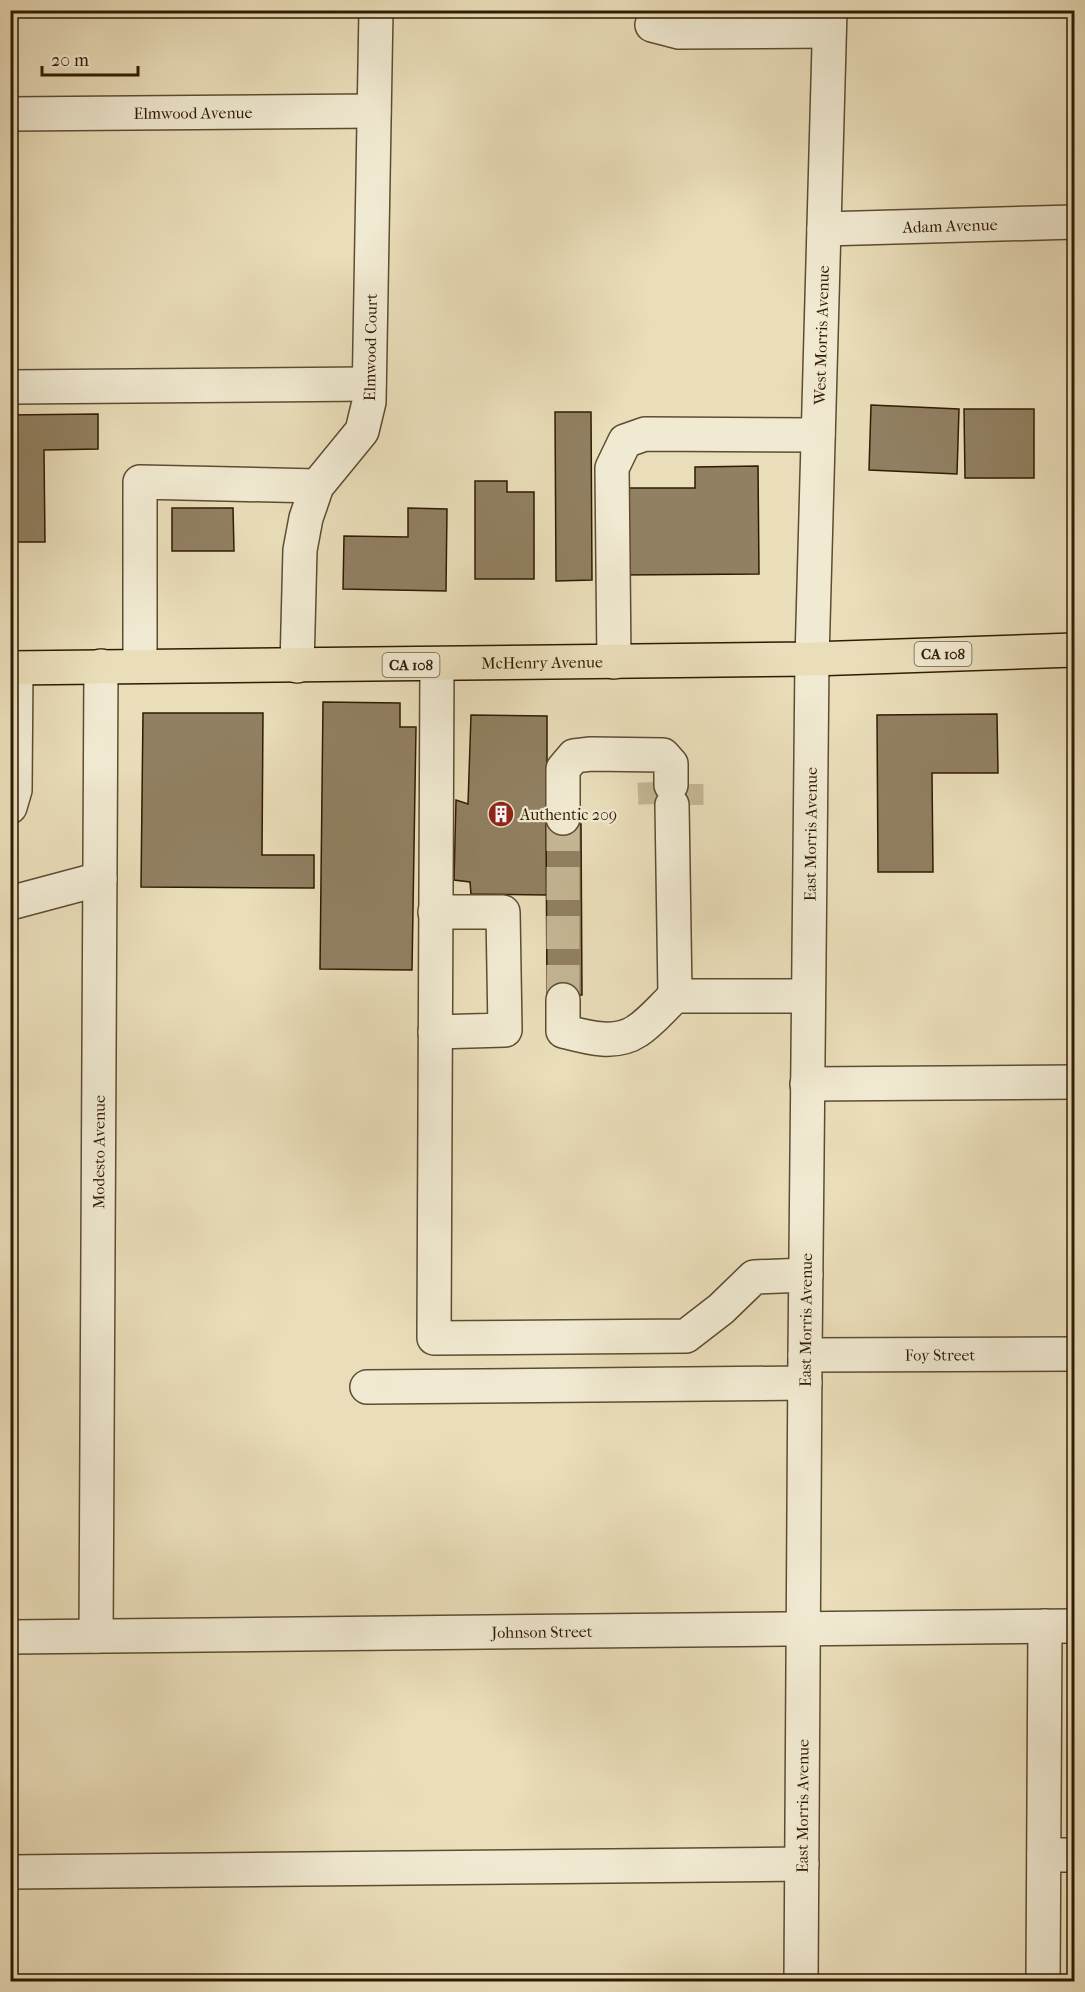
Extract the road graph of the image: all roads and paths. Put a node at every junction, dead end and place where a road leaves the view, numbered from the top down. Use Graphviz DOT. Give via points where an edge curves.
graph roads {
  1 [pos="376,10"];
  2 [pos="829,21"];
  3 [pos="652,25"];
  4 [pos="374,111"];
  5 [pos="10,114"];
  6 [pos="1074,222"];
  7 [pos="824,229"];
  8 [pos="369,384"];
  9 [pos="10,387"];
  10 [pos="819,435"];
  11 [pos="317,486"];
  12 [pos="1074,650"];
  13 [pos="812,659"];
  14 [pos="614,662"];
  15 [pos="437,664"];
  16 [pos="101,666"];
  17 [pos="140,666"];
  18 [pos="297,666"];
  19 [pos="13,668"];
  20 [pos="10,807"];
  21 [pos="563,818"];
  22 [pos="100,879"];
  23 [pos="10,903"];
  24 [pos="435,912"];
  25 [pos="675,996"];
  26 [pos="808,996"];
  27 [pos="563,1000"];
  28 [pos="435,1032"];
  29 [pos="1074,1082"];
  30 [pos="807,1084"];
  31 [pos="806,1275"];
  32 [pos="1074,1354"];
  33 [pos="805,1369"];
  34 [pos="367,1387"];
  35 [pos="1060,1626"];
  36 [pos="803,1629"];
  37 [pos="96,1636"];
  38 [pos="10,1637"];
  39 [pos="1059,1855"];
  40 [pos="802,1864"];
  41 [pos="10,1872"];
  42 [pos="801,1982"];
  43 [pos="1043,1982"];
  1 -- 4 [label="street, Elmwood Court"];
  2 -- 3 [label="street" via="679,32"];
  2 -- 7 [label="street, West Morris Avenue"];
  4 -- 5 [label="street, Elmwood Avenue"];
  4 -- 8 [label="street, Elmwood Court"];
  6 -- 7 [label="street, Adam Avenue"];
  7 -- 10 [label="street, West Morris Avenue"];
  8 -- 9 [label="street"];
  8 -- 11 [label="street, Elmwood Court" via="362,431"];
  10 -- 13 [label="street, West Morris Avenue"];
  10 -- 14 [label="street" via="645,434 625,441 612,468"];
  11 -- 17 [label="street" via="140,482"];
  11 -- 18 [label="street, Elmwood Court" via="300,550"];
  12 -- 13 [label="main road, McHenry Avenue / CA 108"];
  13 -- 14 [label="main road, McHenry Avenue / CA 108"];
  13 -- 26 [label="street, East Morris Avenue"];
  14 -- 15 [label="main road, McHenry Avenue / CA 108"];
  15 -- 18 [label="main road, McHenry Avenue / CA 108"];
  15 -- 24 [label="street"];
  16 -- 17 [label="main road, McHenry Avenue / CA 108"];
  16 -- 19 [label="main road, McHenry Avenue / CA 108"];
  16 -- 22 [label="street, Modesto Avenue"];
  17 -- 18 [label="main road, McHenry Avenue / CA 108"];
  19 -- 20 [label="street" via="15,790"];
  21 -- 25 [label="street" via="563,769 574,756 663,755 688,840 673,861"];
  22 -- 23 [label="street"];
  22 -- 37 [label="street, Modesto Avenue"];
  24 -- 28 [label="street"];
  24 -- 28 [label="street" via="504,912 505,1030"];
  25 -- 26 [label="street"];
  25 -- 27 [label="street" via="636,1032 614,1040 563,1031"];
  26 -- 30 [label="street, East Morris Avenue"];
  28 -- 31 [label="street" via="434,1338 686,1336 754,1277"];
  29 -- 30 [label="street"];
  30 -- 31 [label="street, East Morris Avenue"];
  31 -- 33 [label="street, East Morris Avenue"];
  32 -- 33 [label="street, Foy Street"];
  33 -- 34 [label="street, Foy Street"];
  33 -- 36 [label="street, East Morris Avenue"];
  35 -- 36 [label="street, Johnson Street"];
  35 -- 39 [label="street"];
  36 -- 37 [label="street, Johnson Street"];
  36 -- 40 [label="street, East Morris Avenue"];
  37 -- 38 [label="street, Johnson Street"];
  39 -- 43 [label="street"];
  40 -- 41 [label="street"];
  40 -- 42 [label="street, East Morris Avenue"];
}
